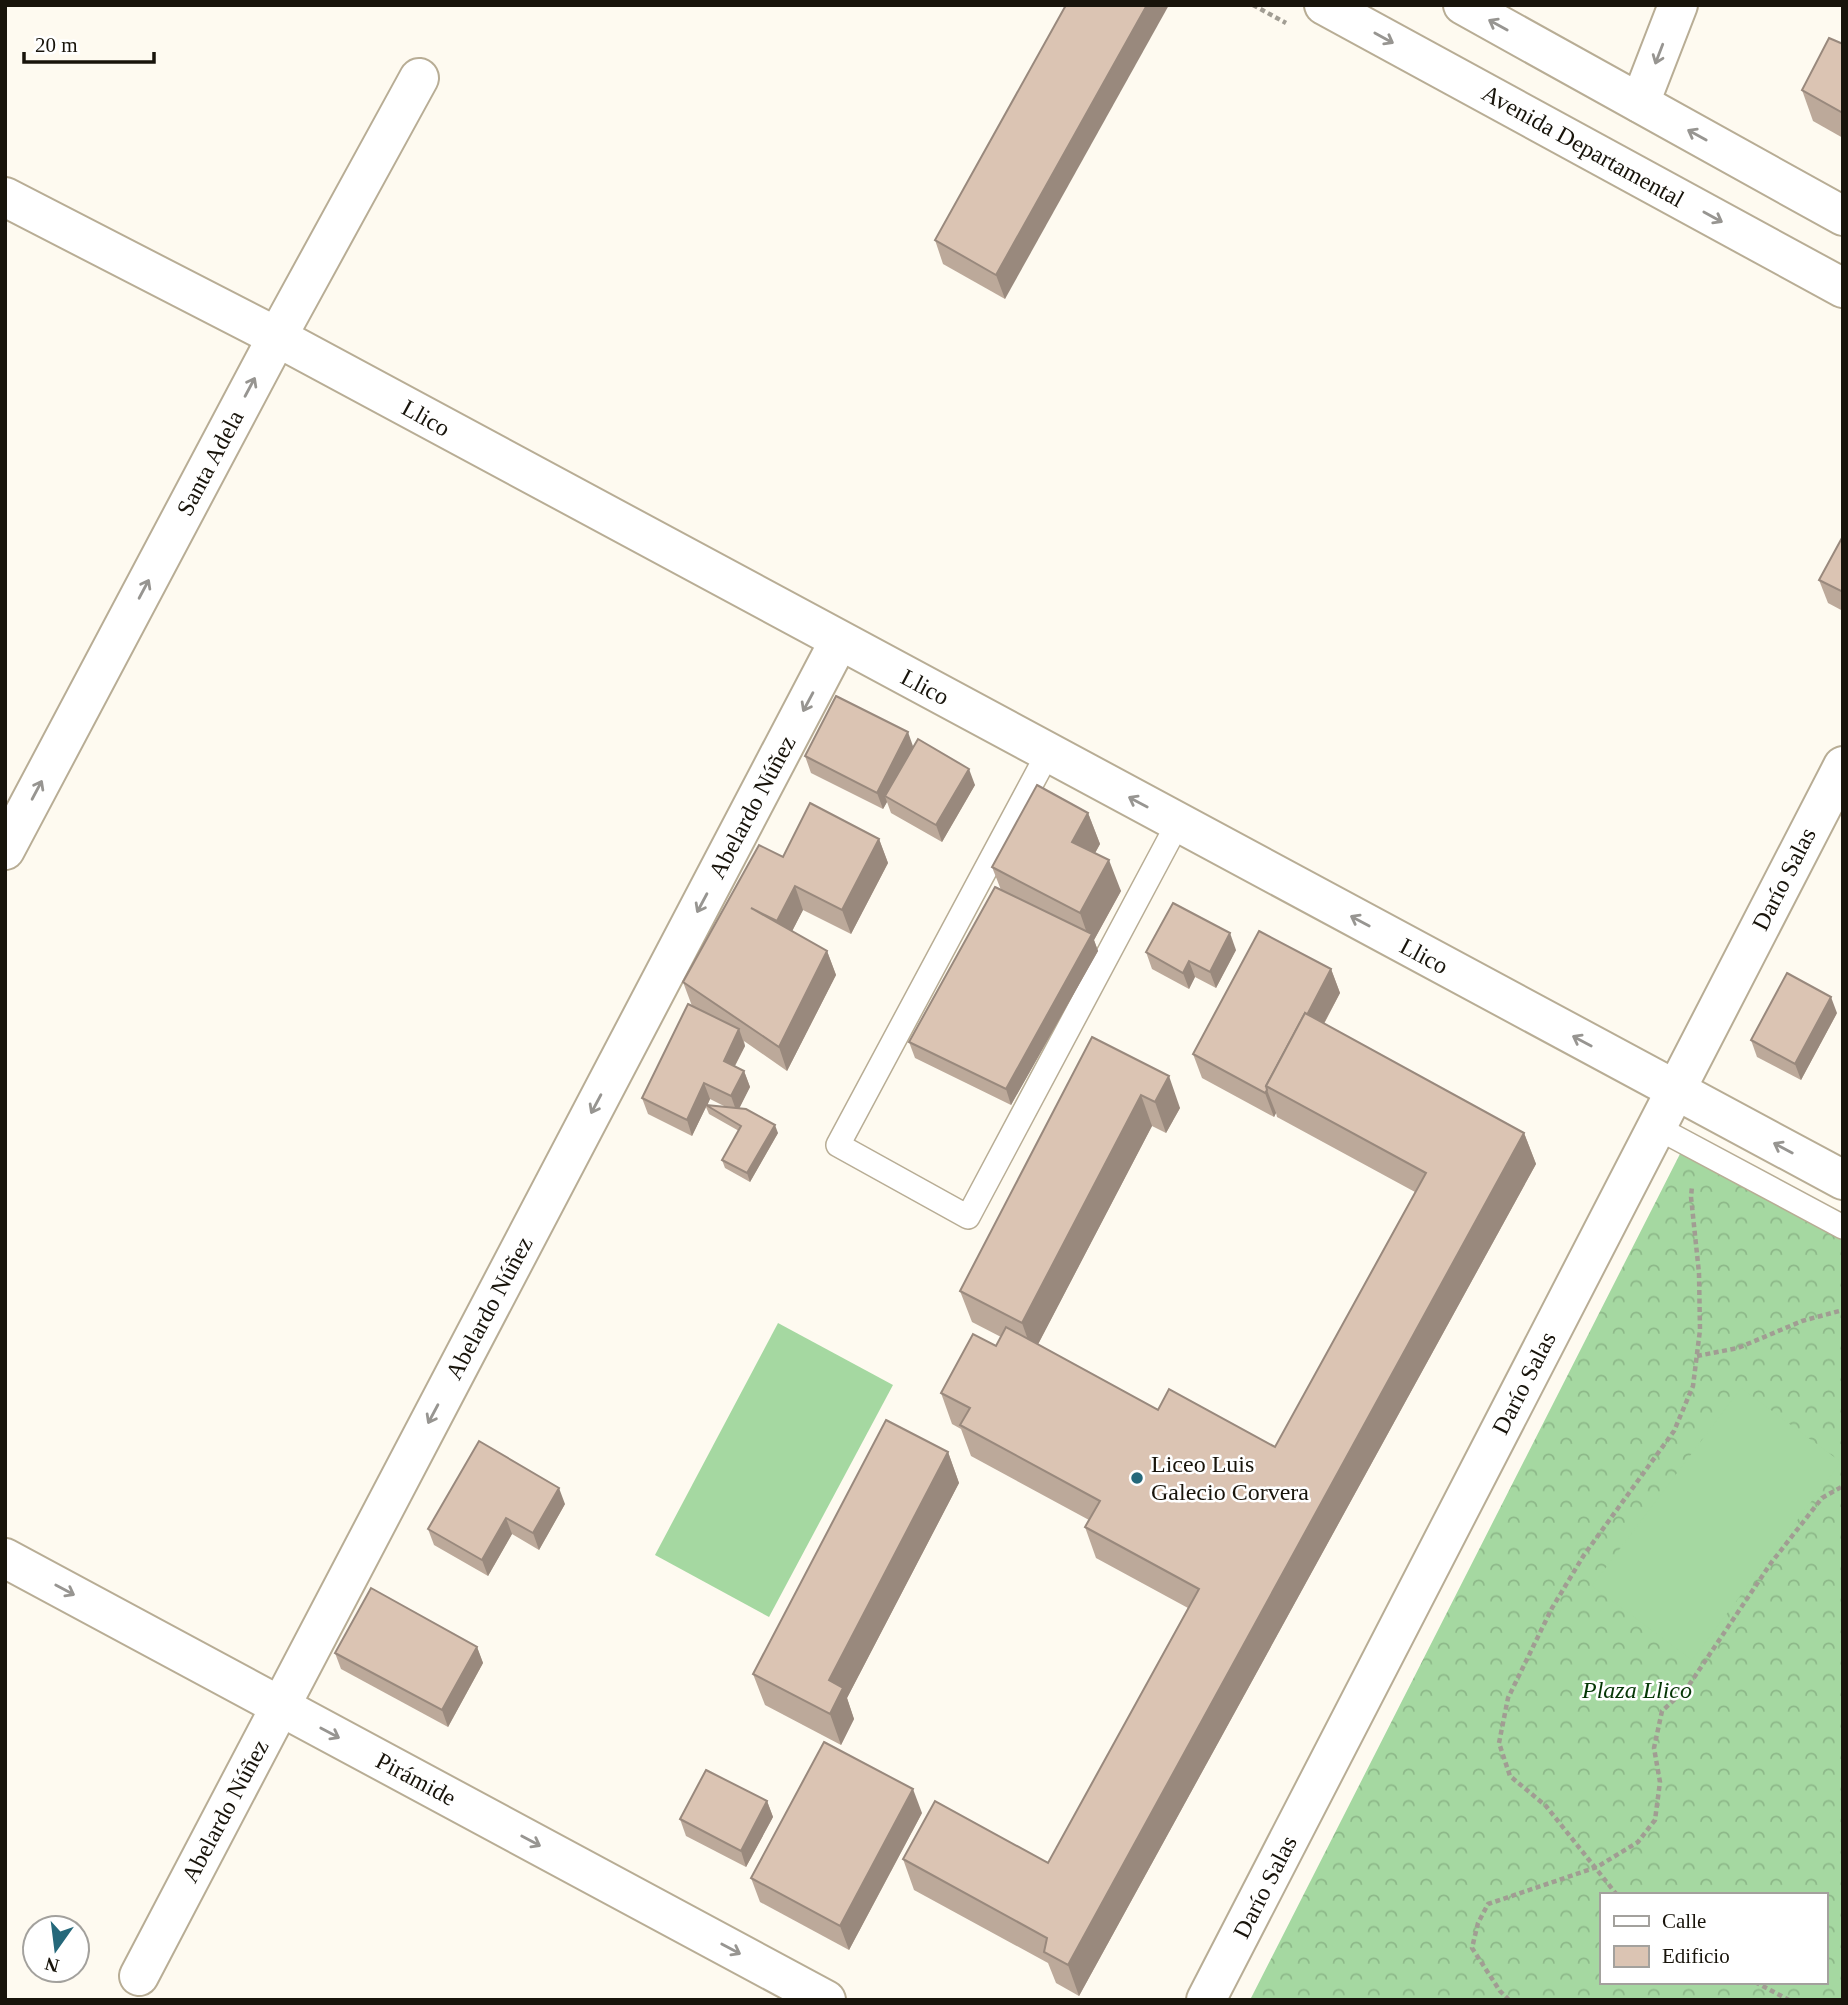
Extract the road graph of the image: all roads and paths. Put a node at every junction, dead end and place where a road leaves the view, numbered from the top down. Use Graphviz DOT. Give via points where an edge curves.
graph roads {
  1 [pos="1324,5"];
  2 [pos="1463,5"];
  3 [pos="1678,5"];
  4 [pos="419,78"];
  5 [pos="1640,103"];
  6 [pos="5,197"];
  7 [pos="1843,216"];
  8 [pos="1843,288"];
  9 [pos="277,337"];
  10 [pos="839,641"];
  11 [pos="1048,753"];
  12 [pos="1843,765"];
  13 [pos="1178,823"];
  14 [pos="5,850"];
  15 [pos="1675,1090"];
  16 [pos="1656,1127"];
  17 [pos="1693,1175"];
  18 [pos="1843,1180"];
  19 [pos="1843,1227"];
  20 [pos="1843,1310"];
  21 [pos="1697,1356"];
  22 [pos="1843,1486"];
  23 [pos="5,1558"];
  24 [pos="280,1706"];
  25 [pos="1597,1867"];
  26 [pos="1616,1893"];
  27 [pos="139,1976"];
  28 [pos="1759,1984"];
  29 [pos="826,2000"];
  30 [pos="1206,2000"];
  31 [pos="1509,2000"];
  32 [pos="1789,2000"];
  1 -- 8 [label="street, Avenida Departamental, one-way"];
  5 -- 2 [label="street, one-way"];
  3 -- 5 [label="street, one-way"];
  4 -- 9 [label="street, Santa Adela"];
  7 -- 5 [label="street, one-way"];
  6 -- 9 [label="street, Llico"];
  9 -- 10 [label="street, Llico"];
  14 -- 9 [label="street, Santa Adela, one-way"];
  10 -- 11 [label="street, Llico"];
  10 -- 24 [label="street, Abelardo Núñez, one-way"];
  13 -- 11 [label="street, Llico, one-way"];
  11 -- 13 [label="lane" via="838,1145 968,1217"];
  12 -- 15 [label="street, Darío Salas"];
  15 -- 13 [label="street, Llico, one-way"];
  15 -- 16 [label="street, Darío Salas"];
  18 -- 15 [label="street, Llico, one-way"];
  16 -- 19 [label="lane"];
  16 -- 30 [label="street, Darío Salas"];
  17 -- 21 [label="path" via="1699,1273"];
  20 -- 21 [label="path" via="1802,1321 1738,1348"];
  21 -- 25 [label="path" via="1693,1386 1674,1431 1584,1555 1552,1608 1508,1698 1499,1743 1510,1776 1546,1806"];
  22 -- 25 [label="path" via="1822,1498 1771,1563 1687,1688 1662,1711 1654,1748 1660,1782 1655,1820 1638,1842"];
  23 -- 24 [label="street, Pirámide, one-way"];
  24 -- 27 [label="street, Abelardo Núñez"];
  24 -- 29 [label="street, Pirámide, one-way"];
  25 -- 26 [label="path"];
  25 -- 31 [label="path" via="1488,1904 1472,1948"];
  28 -- 32 [label="path"];
}
